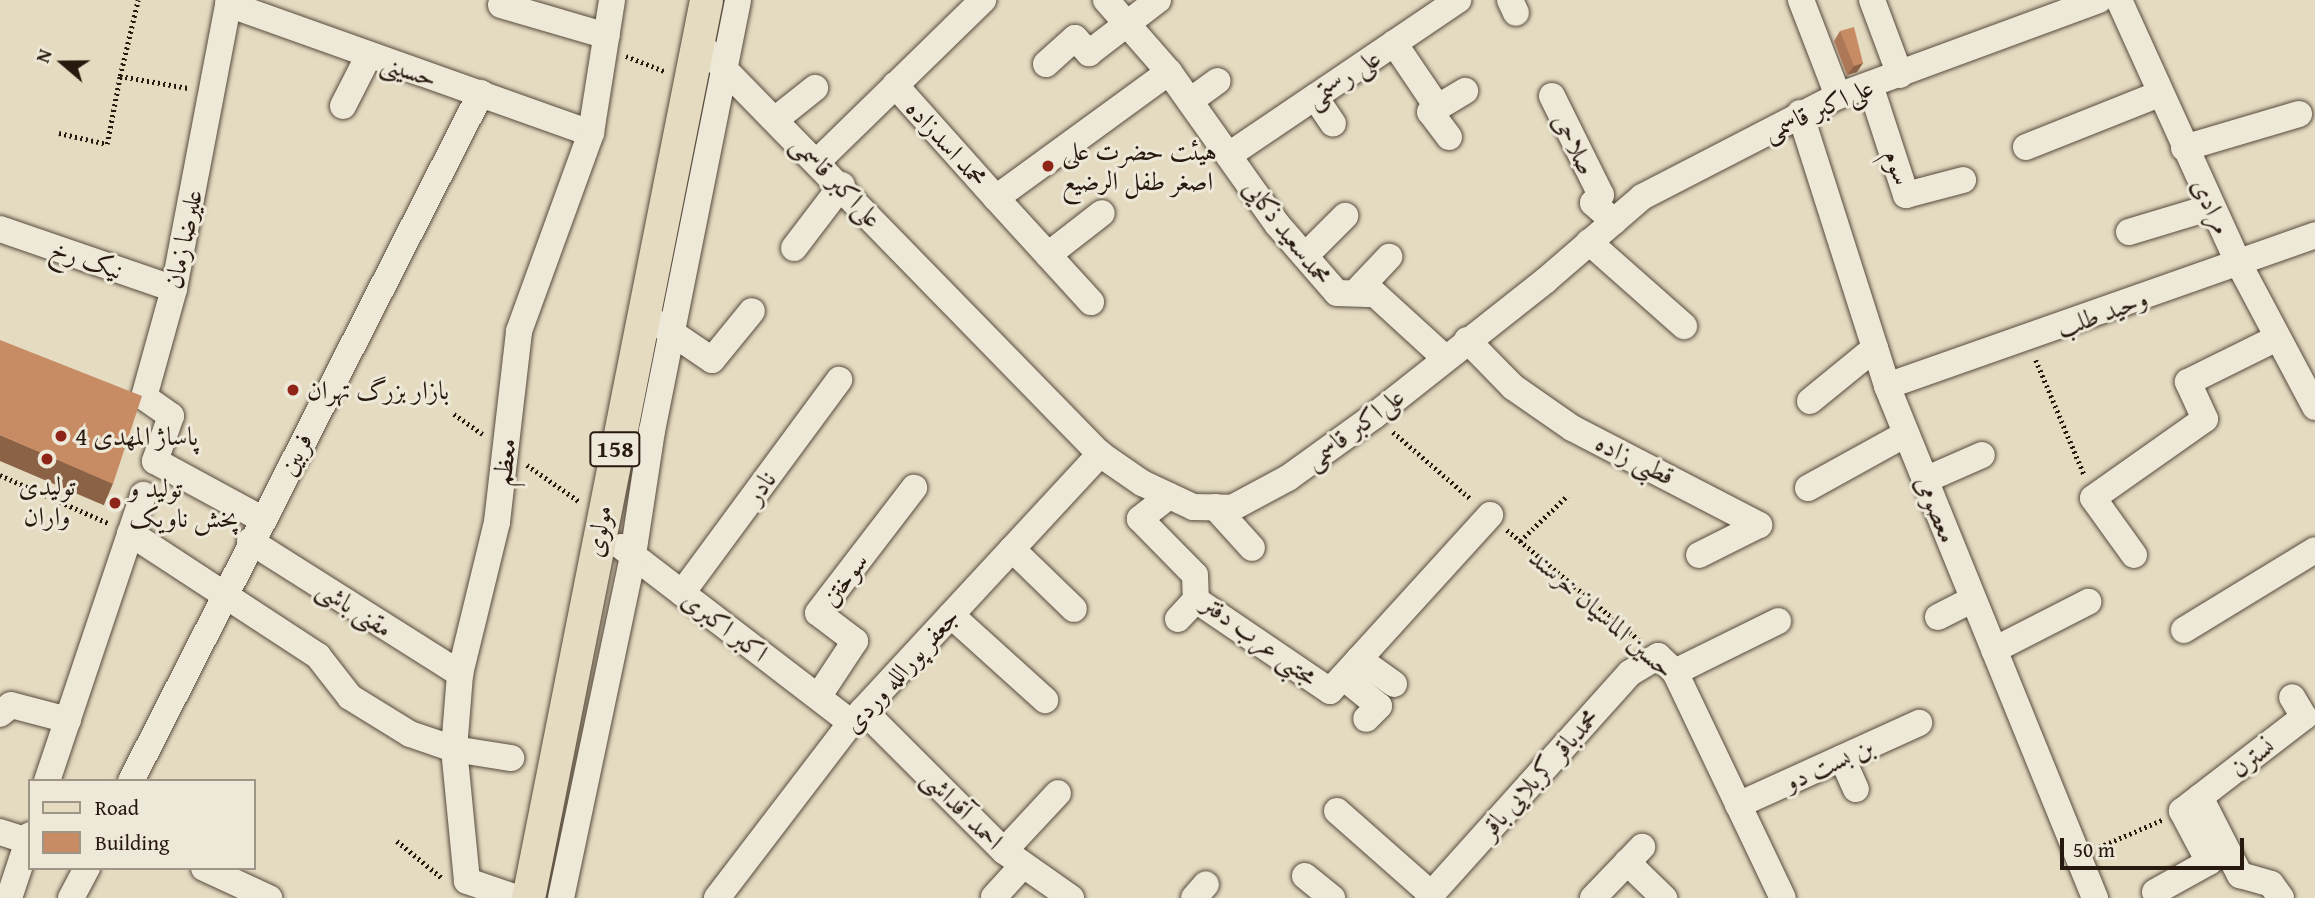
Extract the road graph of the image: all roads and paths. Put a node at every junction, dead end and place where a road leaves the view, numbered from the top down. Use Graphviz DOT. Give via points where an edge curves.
graph roads {
  1 [pos="138,0"];
  2 [pos="612,0"];
  3 [pos="705,0"];
  4 [pos="738,0"];
  5 [pos="983,0"];
  6 [pos="1107,0"];
  7 [pos="1158,0"];
  8 [pos="1458,0"];
  9 [pos="1872,0"];
  10 [pos="2099,0"];
  11 [pos="2119,0"];
  12 [pos="229,2"];
  13 [pos="501,5"];
  14 [pos="1796,10"];
  15 [pos="1124,23"];
  16 [pos="697,41"];
  17 [pos="607,42"];
  18 [pos="1394,43"];
  19 [pos="368,57"];
  20 [pos="1046,64"];
  21 [pos="724,67"];
  22 [pos="1169,72"];
  23 [pos="1900,75"];
  24 [pos="120,76"];
  25 [pos="1218,81"];
  26 [pos="689,82"];
  27 [pos="1870,85"];
  28 [pos="895,86"];
  29 [pos="815,88"];
  30 [pos="1465,91"];
  31 [pos="213,93"];
  32 [pos="481,93"];
  33 [pos="2159,94"];
  34 [pos="1552,96"];
  35 [pos="1838,96"];
  36 [pos="1315,97"];
  37 [pos="1190,101"];
  38 [pos="343,106"];
  39 [pos="1438,108"];
  40 [pos="1800,113"];
  41 [pos="2299,114"];
  42 [pos="776,119"];
  43 [pos="1333,124"];
  44 [pos="59,133"];
  45 [pos="591,133"];
  46 [pos="1449,137"];
  47 [pos="2026,147"];
  48 [pos="2183,148"];
  49 [pos="1229,155"];
  50 [pos="818,161"];
  51 [pos="1963,180"];
  52 [pos="842,185"];
  53 [pos="996,198"];
  54 [pos="2212,207"];
  55 [pos="1102,213"];
  56 [pos="1345,216"];
  57 [pos="1614,221"];
  58 [pos="0,229"];
  59 [pos="2129,232"];
  60 [pos="2315,235"];
  61 [pos="1589,242"];
  62 [pos="794,248"];
  63 [pos="1048,255"];
  64 [pos="1305,256"];
  65 [pos="1389,257"];
  66 [pos="2239,264"];
  67 [pos="174,289"];
  68 [pos="1355,293"];
  69 [pos="1091,302"];
  70 [pos="752,311"];
  71 [pos="642,312"];
  72 [pos="1684,326"];
  73 [pos="672,333"];
  74 [pos="2277,338"];
  75 [pos="1467,340"];
  76 [pos="2027,340"];
  77 [pos="1875,348"];
  78 [pos="1444,358"];
  79 [pos="2306,369"];
  80 [pos="839,380"];
  81 [pos="1887,386"];
  82 [pos="1810,401"];
  83 [pos="2315,407"];
  84 [pos="1374,415"];
  85 [pos="1906,434"];
  86 [pos="506,450"];
  87 [pos="1100,454"];
  88 [pos="1982,455"];
  89 [pos="155,461"];
  90 [pos="0,475"];
  91 [pos="1925,480"];
  92 [pos="914,488"];
  93 [pos="1808,488"];
  94 [pos="143,495"];
  95 [pos="1568,495"];
  96 [pos="1169,496"];
  97 [pos="2094,498"];
  98 [pos="1215,507"];
  99 [pos="1490,515"];
  100 [pos="600,523"];
  101 [pos="256,530"];
  102 [pos="130,533"];
  103 [pos="1520,541"];
  104 [pos="1252,548"];
  105 [pos="1012,549"];
  106 [pos="2315,550"];
  107 [pos="633,555"];
  108 [pos="1699,555"];
  109 [pos="2134,555"];
  110 [pos="682,593"];
  111 [pos="224,595"];
  112 [pos="1973,599"];
  113 [pos="2088,602"];
  114 [pos="1074,609"];
  115 [pos="951,615"];
  116 [pos="1938,617"];
  117 [pos="1779,621"];
  118 [pos="2184,629"];
  119 [pos="1994,650"];
  120 [pos="1667,664"];
  121 [pos="460,674"];
  122 [pos="1344,676"];
  123 [pos="1394,684"];
  124 [pos="818,697"];
  125 [pos="2292,697"];
  126 [pos="1045,700"];
  127 [pos="0,715"];
  128 [pos="857,717"];
  129 [pos="1366,719"];
  130 [pos="68,720"];
  131 [pos="1919,723"];
  132 [pos="454,749"];
  133 [pos="511,758"];
  134 [pos="1842,758"];
  135 [pos="48,779"];
  136 [pos="132,779"];
  137 [pos="1856,789"];
  138 [pos="1058,793"];
  139 [pos="2191,804"];
  140 [pos="1738,805"];
  141 [pos="1338,811"];
  142 [pos="0,832"];
  143 [pos="28,838"];
  144 [pos="28,841"];
  145 [pos="397,841"];
  146 [pos="2078,856"];
  147 [pos="1013,858"];
  148 [pos="86,870"];
  149 [pos="207,870"];
  150 [pos="1305,877"];
  151 [pos="467,881"];
  152 [pos="242,892"];
  153 [pos="2155,892"];
  154 [pos="725,895"];
  155 [pos="1429,896"];
  156 [pos="994,897"];
  157 [pos="9,898"];
  158 [pos="72,898"];
  159 [pos="269,898"];
  160 [pos="517,898"];
  161 [pos="528,898"];
  162 [pos="561,898"];
  163 [pos="1071,898"];
  164 [pos="1332,898"];
  165 [pos="1593,898"];
  166 [pos="1664,898"];
  167 [pos="1783,898"];
  168 [pos="2095,898"];
  169 [pos="2281,898"];
  1 -- 24 [label="path"];
  2 -- 17 [label="street, معظم"];
  3 -- 16 [label="main road, مولوی / 158"];
  4 -- 21 [label="street"];
  5 -- 28 [label="street"];
  6 -- 15 [label="street, محمدسعید ذکایی"];
  7 -- 15 [label="street"];
  8 -- 18 [label="street, علی رستمی"];
  9 -- 23 [label="street"];
  10 -- 23 [label="street, علی‌اکبر قاسمی"];
  11 -- 33 [label="street, مرادی"];
  12 -- 19 [label="street, حسینی"];
  12 -- 31 [label="street, علیرضا زمان"];
  13 -- 17 [label="street"];
  14 -- 35 [label="street"];
  15 -- 20 [label="street" via="1088,53 1075,38"];
  15 -- 22 [label="street, محمدسعید ذکایی"];
  16 -- 21 [label="street, علی‌اکبر قاسمی"];
  16 -- 26 [label="main road, مولوی / 158"];
  17 -- 26 [label="path"];
  17 -- 45 [label="street, معظم"];
  18 -- 36 [label="street, علی رستمی"];
  18 -- 39 [label="street"];
  19 -- 32 [label="street, حسینی"];
  19 -- 38 [label="street"];
  21 -- 42 [label="street, علی‌اکبر قاسمی"];
  21 -- 73 [label="street"];
  22 -- 37 [label="street, محمدسعید ذکایی"];
  22 -- 53 [label="street, محمد اسدزاده"];
  23 -- 27 [label="street, علی‌اکبر قاسمی"];
  24 -- 31 [label="path"];
  24 -- 44 [label="path" via="107,144"];
  25 -- 37 [label="street"];
  26 -- 71 [label="main road, مولوی / 158"];
  27 -- 35 [label="street, علی‌اکبر قاسمی"];
  27 -- 51 [label="street, سوم" via="1906,195"];
  28 -- 50 [label="street"];
  28 -- 53 [label="street, محمد اسدزاده"];
  29 -- 42 [label="street"];
  30 -- 39 [label="street"];
  31 -- 67 [label="street, علیرضا زمان"];
  32 -- 45 [label="street, حسینی"];
  32 -- 101 [label="street, فربین"];
  33 -- 47 [label="street"];
  33 -- 48 [label="street, مرادی"];
  34 -- 57 [label="street, صلاحی" via="1601,195 1593,203"];
  35 -- 40 [label="street, علی‌اکبر قاسمی"];
  36 -- 43 [label="street"];
  36 -- 49 [label="street, علی رستمی"];
  37 -- 49 [label="street, محمدسعید ذکایی"];
  39 -- 46 [label="street" via="1430,112"];
  40 -- 57 [label="street, علی‌اکبر قاسمی" via="1642,197"];
  40 -- 77 [label="street, معصومی"];
  41 -- 48 [label="street"];
  42 -- 50 [label="street, علی‌اکبر قاسمی"];
  45 -- 86 [label="street, معظم" via="519,331"];
  48 -- 54 [label="street, مرادی"];
  49 -- 64 [label="street, محمدسعید ذکایی"];
  50 -- 52 [label="street, علی‌اکبر قاسمی"];
  52 -- 62 [label="street"];
  52 -- 87 [label="street, علی‌اکبر قاسمی"];
  53 -- 63 [label="street"];
  54 -- 59 [label="street"];
  54 -- 66 [label="street, مرادی"];
  55 -- 63 [label="street"];
  56 -- 64 [label="street"];
  57 -- 61 [label="street, علی‌اکبر قاسمی"];
  58 -- 67 [label="street, نیک رخ"];
  60 -- 66 [label="street, وحید طلب"];
  61 -- 72 [label="street"];
  61 -- 75 [label="street, علی‌اکبر قاسمی"];
  63 -- 69 [label="street"];
  64 -- 68 [label="street, محمدسعید ذکایی" via="1337,293"];
  65 -- 68 [label="street"];
  66 -- 74 [label="street, مرادی"];
  66 -- 76 [label="street, وحید طلب"];
  67 -- 89 [label="street, علیرضا زمان" via="144,397 170,416"];
  68 -- 78 [label="street, محمدسعید ذکایی" via="1375,294"];
  70 -- 73 [label="street" via="712,360"];
  71 -- 73 [label="street"];
  71 -- 100 [label="main road, مولوی / 158"];
  73 -- 107 [label="street"];
  74 -- 79 [label="street, مرادی"];
  74 -- 97 [label="street" via="2188,382 2205,419"];
  75 -- 78 [label="street, علی‌اکبر قاسمی"];
  75 -- 108 [label="street, قطبی زاده" via="1513,387 1572,428 1765,519"];
  76 -- 81 [label="street, وحید طلب"];
  76 -- 97 [label="path"];
  77 -- 81 [label="street, معصومی"];
  77 -- 82 [label="street"];
  78 -- 84 [label="street, علی‌اکبر قاسمی"];
  79 -- 83 [label="street, مرادی"];
  80 -- 110 [label="street, نادر"];
  81 -- 85 [label="street, معصومی"];
  84 -- 98 [label="street, علی‌اکبر قاسمی" via="1261,495 1232,508"];
  84 -- 99 [label="path, حسین الماسیان خرسند"];
  85 -- 91 [label="street, معصومی"];
  85 -- 93 [label="street"];
  86 -- 100 [label="path"];
  86 -- 121 [label="street, معظم" via="497,522"];
  87 -- 96 [label="street, علی‌اکبر قاسمی"];
  87 -- 105 [label="street, جعفر پورالله وردی"];
  88 -- 91 [label="street"];
  89 -- 101 [label="street, مقنی باشی"];
  90 -- 102 [label="path"];
  91 -- 112 [label="street, معصومی"];
  92 -- 124 [label="street, سوختن" via="818,613 855,641"];
  94 -- 102 [label="street"];
  95 -- 103 [label="path"];
  96 -- 98 [label="street, علی‌اکبر قاسمی" via="1193,507"];
  96 -- 122 [label="street, مجتبی عرب دفتر" via="1140,519 1195,575 1187,610"];
  97 -- 109 [label="street"];
  98 -- 104 [label="street"];
  99 -- 103 [label="path, حسین الماسیان خرسند"];
  99 -- 122 [label="street"];
  100 -- 107 [label="street, اکبر اکبری"];
  100 -- 161 [label="main road, مولوی / 158"];
  101 -- 111 [label="street, فربین"];
  101 -- 121 [label="street, مقنی باشی"];
  102 -- 111 [label="street"];
  102 -- 130 [label="street"];
  103 -- 120 [label="path, حسین الماسیان خرسند"];
  105 -- 114 [label="street"];
  105 -- 115 [label="street, جعفر پورالله وردی"];
  106 -- 118 [label="street"];
  107 -- 110 [label="street, اکبر اکبری"];
  107 -- 162 [label="street"];
  110 -- 124 [label="street, اکبر اکبری"];
  111 -- 132 [label="street" via="318,656 350,697 410,734"];
  111 -- 136 [label="street, فربین"];
  112 -- 116 [label="street"];
  112 -- 119 [label="street, معصومی"];
  113 -- 119 [label="street"];
  115 -- 126 [label="street"];
  115 -- 128 [label="street, جعفر پورالله وردی"];
  117 -- 120 [label="street, محمدباقر کربلایی باقر"];
  119 -- 146 [label="street, معصومی"];
  120 -- 140 [label="street, حسین الماسیان خرسند"];
  120 -- 155 [label="street, محمدباقر کربلایی باقر" via="1630,673"];
  121 -- 132 [label="street, معظم"];
  122 -- 123 [label="street"];
  122 -- 129 [label="street" via="1379,706"];
  124 -- 128 [label="street, اکبر اکبری"];
  125 -- 139 [label="street, نسترن" via="2304,717"];
  127 -- 130 [label="street" via="11,705"];
  128 -- 147 [label="street, احمد آقداشی"];
  128 -- 154 [label="street, جعفر پورالله وردی"];
  130 -- 135 [label="street"];
  131 -- 134 [label="street, بن بست دو"];
  132 -- 133 [label="street"];
  132 -- 151 [label="street, معظم"];
  134 -- 137 [label="street"];
  134 -- 140 [label="street, بن بست دو"];
  138 -- 147 [label="street"];
  139 -- 146 [label="path"];
  139 -- 153 [label="street" via="2209,862"];
  139 -- 169 [label="street" via="2240,875 2271,884"];
  140 -- 167 [label="street, حسین الماسیان خرسند"];
  141 -- 155 [label="street"];
  142 -- 143 [label="street"];
  144 -- 157 [label="street"];
  145 -- 151 [label="path" via="439,878"];
  146 -- 168 [label="street, معصومی"];
  147 -- 156 [label="street"];
  147 -- 163 [label="street, احمد آقداشی"];
  148 -- 158 [label="street"];
  149 -- 152 [label="street"];
  150 -- 164 [label="street"];
  151 -- 160 [label="street"];
  152 -- 159 [label="street"];
  165 -- 166 [label="street" via="1635,854"];
}
